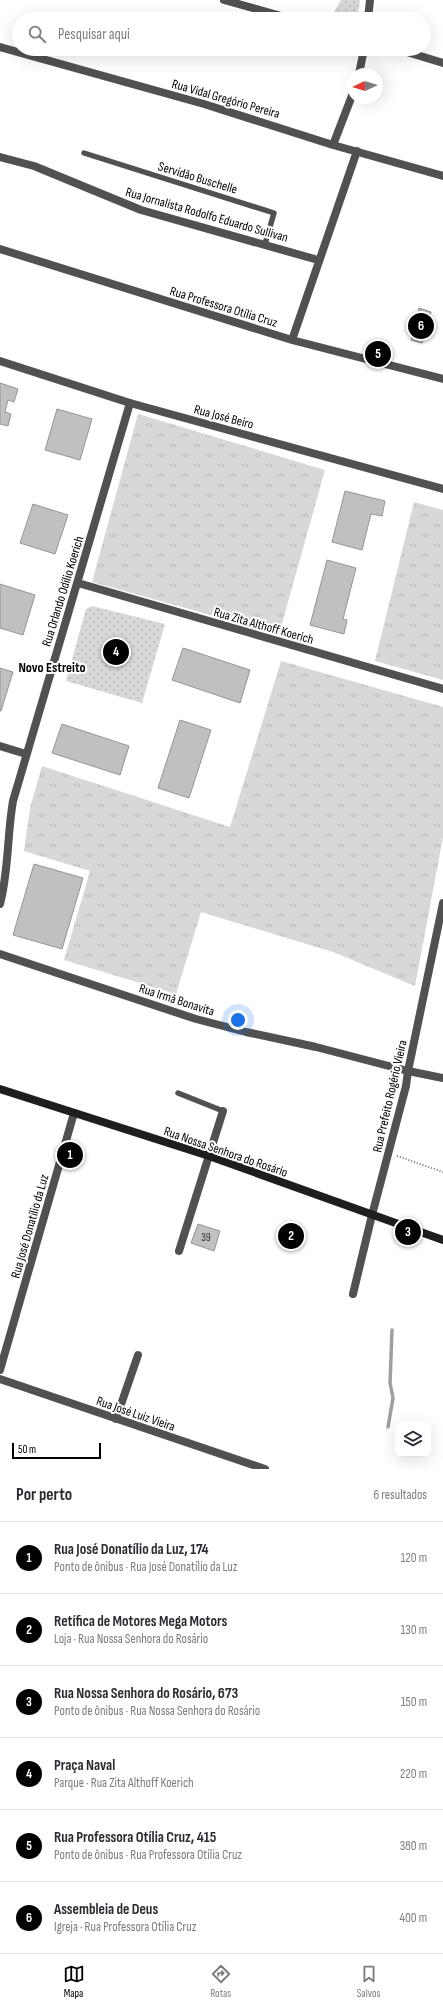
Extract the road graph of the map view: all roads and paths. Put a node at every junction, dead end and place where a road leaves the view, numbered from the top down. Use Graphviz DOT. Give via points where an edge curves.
graph roads {
  1 [pos="224,0"];
  2 [pos="370,0"];
  3 [pos="267,12"];
  4 [pos="369,12"];
  5 [pos="0,47"];
  6 [pos="12,50"];
  7 [pos="32,56"];
  8 [pos="363,56"];
  9 [pos="420,56"];
  10 [pos="443,63"];
  11 [pos="360,68"];
  12 [pos="349,104"];
  13 [pos="333,145"];
  14 [pos="357,151"];
  15 [pos="84,153"];
  16 [pos="0,157"];
  17 [pos="443,176"];
  18 [pos="265,244"];
  19 [pos="0,250"];
  20 [pos="318,260"];
  21 [pos="292,340"];
  22 [pos="0,361"];
  23 [pos="443,379"];
  24 [pos="130,403"];
  25 [pos="443,489"];
  26 [pos="78,583"];
  27 [pos="443,689"];
  28 [pos="0,746"];
  29 [pos="26,754"];
  30 [pos="443,903"];
  31 [pos="0,904"];
  32 [pos="0,954"];
  33 [pos="408,1071"];
  34 [pos="443,1078"];
  35 [pos="0,1089"];
  36 [pos="178,1093"];
  37 [pos="223,1111"];
  38 [pos="74,1113"];
  39 [pos="390,1153"];
  40 [pos="209,1156"];
  41 [pos="443,1172"];
  42 [pos="372,1215"];
  43 [pos="443,1240"];
  44 [pos="179,1251"];
  45 [pos="353,1294"];
  46 [pos="138,1355"];
  47 [pos="0,1370"];
  48 [pos="0,1379"];
  49 [pos="116,1419"];
  50 [pos="261,1468"];
  1 -- 3 [label="street"];
  2 -- 4 [label="street"];
  5 -- 6 [label="street, Rua Vidal Gregório Pereira"];
  7 -- 13 [label="street, Rua Vidal Gregório Pereira" via="204,104"];
  8 -- 11 [label="street"];
  9 -- 10 [label="street"];
  12 -- 13 [label="street"];
  13 -- 14 [label="street, Rua Vidal Gregório Pereira"];
  14 -- 17 [label="street, Rua Vidal Gregório Pereira"];
  14 -- 20 [label="street"];
  15 -- 18 [label="lane, Servidão Buschelle" via="274,213"];
  16 -- 18 [label="street, Rua Jornalista Rodolfo Eduardo Sullivan" via="34,166 141,210"];
  18 -- 20 [label="street, Rua Jornalista Rodolfo Eduardo Sullivan"];
  19 -- 21 [label="street, Rua Professora Otília Cruz"];
  20 -- 21 [label="street"];
  21 -- 23 [label="street, Rua Professora Otília Cruz"];
  22 -- 24 [label="street, Rua José Beiro"];
  24 -- 25 [label="street, Rua José Beiro"];
  24 -- 26 [label="street, Rua Orlando Odílio Koerich"];
  26 -- 27 [label="street, Rua Zita Althoff Koerich"];
  26 -- 29 [label="street, Rua Orlando Odílio Koerich"];
  28 -- 29 [label="street"];
  29 -- 31 [label="street, Rua Orlando Odílio Koerich" via="10,818 6,874"];
  30 -- 33 [label="street, Rua Prefeito Rogério Vieira"];
  32 -- 33 [label="street, Rua Irmã Bonavita" via="196,1019"];
  33 -- 34 [label="street, Rua Irmã Bonavita"];
  33 -- 39 [label="street, Rua Prefeito Rogério Vieira"];
  35 -- 38 [label="main road, Rua Nossa Senhora do Rosário"];
  36 -- 37 [label="lane"];
  37 -- 40 [label="street"];
  38 -- 40 [label="main road, Rua Nossa Senhora do Rosário"];
  38 -- 47 [label="street, Rua José Donatílio da Luz"];
  39 -- 41 [label="path"];
  39 -- 42 [label="street, Rua Prefeito Rogério Vieira"];
  40 -- 42 [label="main road, Rua Nossa Senhora do Rosário"];
  40 -- 44 [label="street"];
  42 -- 43 [label="main road, Rua Nossa Senhora do Rosário"];
  42 -- 45 [label="street, Rua Prefeito Rogério Vieira"];
  46 -- 49 [label="street"];
  48 -- 49 [label="street, Rua José Luiz Vieira"];
  49 -- 50 [label="street, Rua José Luiz Vieira"];
}
